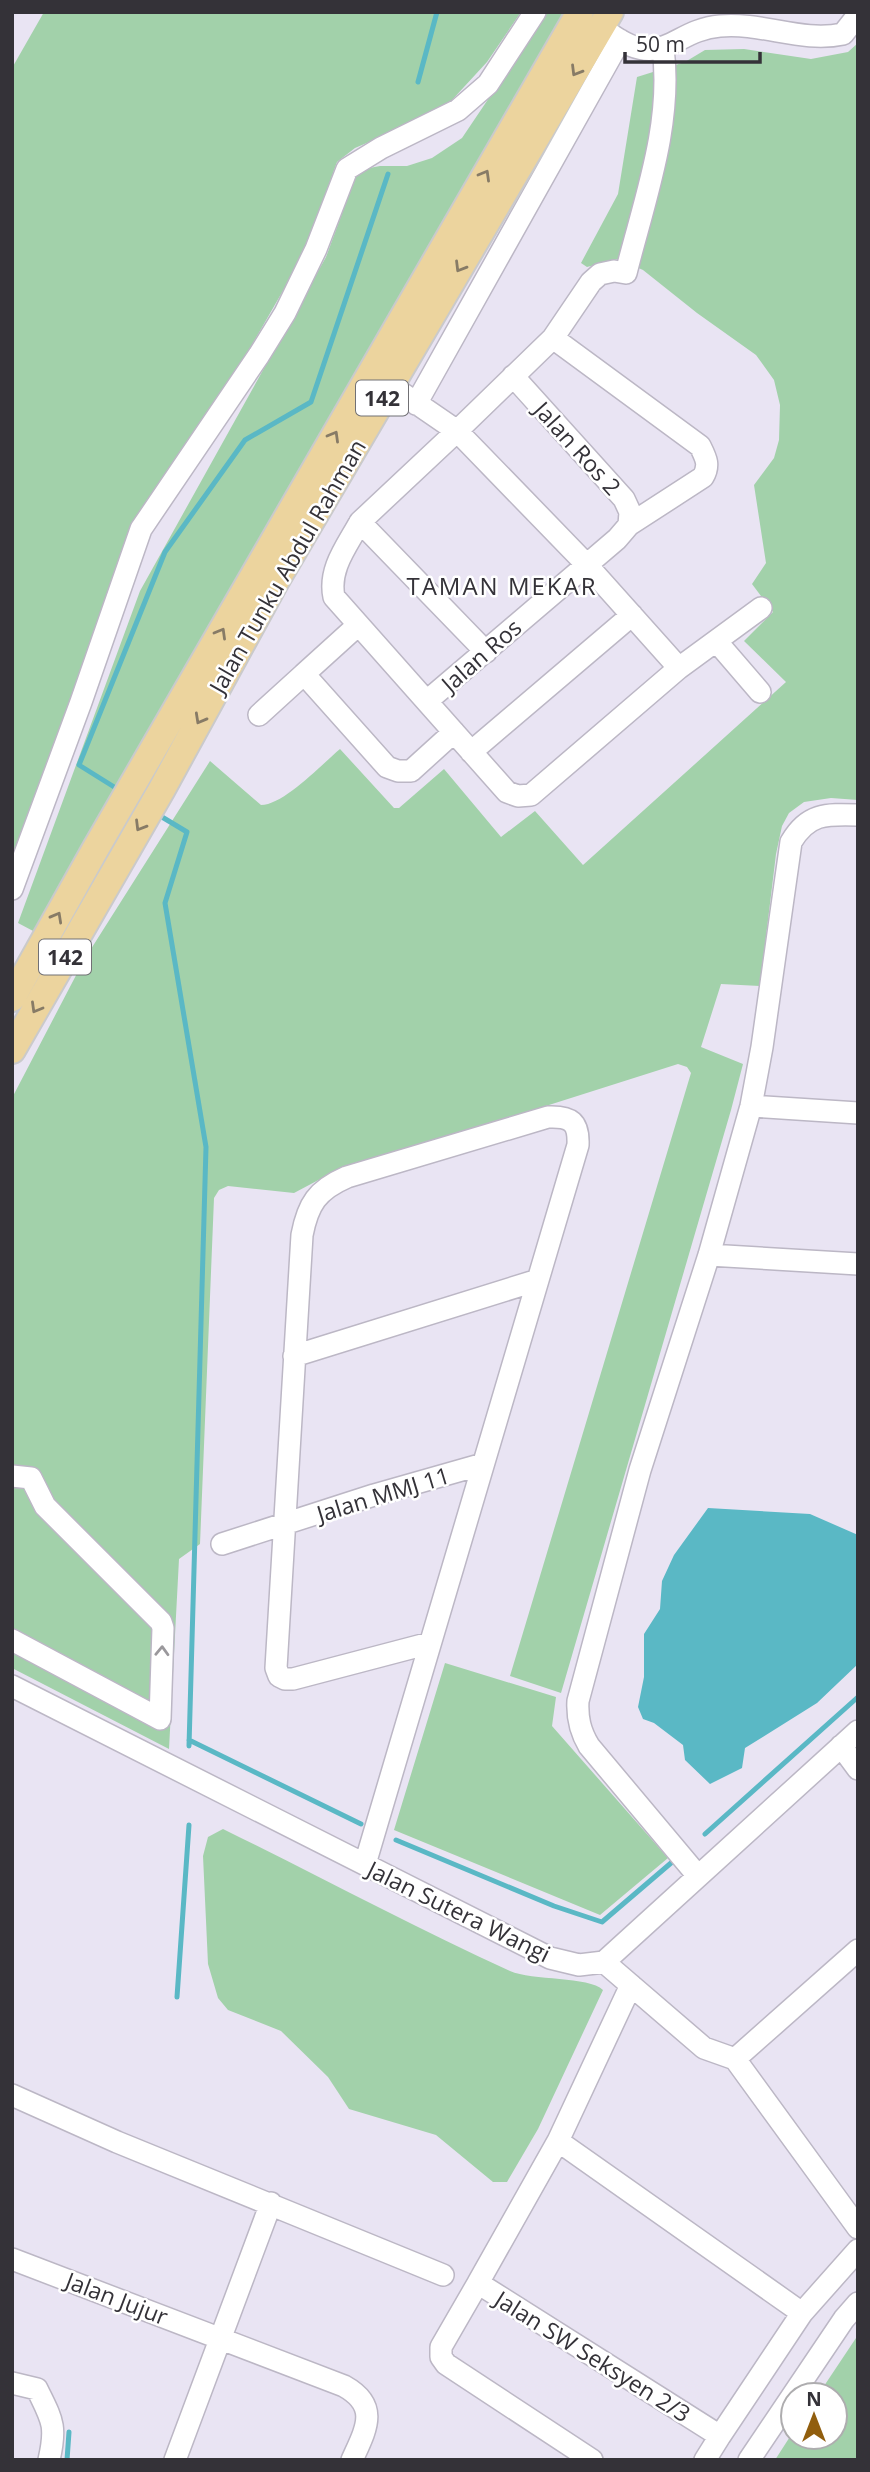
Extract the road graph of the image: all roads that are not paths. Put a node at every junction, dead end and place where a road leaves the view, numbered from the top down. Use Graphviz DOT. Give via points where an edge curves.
graph roads {
  1 [pos="535,12"];
  2 [pos="580,12"];
  3 [pos="858,15"];
  4 [pos="611,27"];
  5 [pos="663,48"];
  6 [pos="553,338"];
  7 [pos="513,376"];
  8 [pos="390,386"];
  9 [pos="416,404"];
  10 [pos="457,431"];
  11 [pos="360,523"];
  12 [pos="629,526"];
  13 [pos="586,564"];
  14 [pos="761,608"];
  15 [pos="632,615"];
  16 [pos="357,626"];
  17 [pos="717,642"];
  18 [pos="486,652"];
  19 [pos="679,668"];
  20 [pos="304,674"];
  21 [pos="760,692"];
  22 [pos="427,701"];
  23 [pos="259,715"];
  24 [pos="454,732"];
  25 [pos="471,752"];
  26 [pos="858,815"];
  27 [pos="12,889"];
  28 [pos="12,998"];
  29 [pos="12,1050"];
  30 [pos="751,1107"];
  31 [pos="858,1112"];
  32 [pos="709,1255"];
  33 [pos="858,1264"];
  34 [pos="538,1280"];
  35 [pos="294,1356"];
  36 [pos="483,1464"];
  37 [pos="12,1476"];
  38 [pos="284,1525"];
  39 [pos="222,1544"];
  40 [pos="12,1640"];
  41 [pos="430,1643"];
  42 [pos="12,1686"];
  43 [pos="858,1731"];
  44 [pos="841,1746"];
  45 [pos="858,1769"];
  46 [pos="365,1864"];
  47 [pos="698,1876"];
  48 [pos="857,1951"];
  49 [pos="604,1962"];
  50 [pos="631,1985"];
  51 [pos="735,2059"];
  52 [pos="12,2095"];
  53 [pos="558,2141"];
  54 [pos="271,2203"];
  55 [pos="858,2228"];
  56 [pos="858,2250"];
  57 [pos="12,2259"];
  58 [pos="443,2275"];
  59 [pos="478,2283"];
  60 [pos="858,2303"];
  61 [pos="802,2312"];
  62 [pos="221,2339"];
  63 [pos="12,2383"];
  64 [pos="720,2436"];
  65 [pos="49,2460"];
  66 [pos="175,2460"];
  67 [pos="352,2460"];
  68 [pos="592,2460"];
  69 [pos="705,2460"];
  70 [pos="749,2460"];
  1 -- 27 [label="street" via="488,84 458,110 347,169 285,313 141,529"];
  28 -- 2 [label="main road, Jalan Tunku Abdul Rahman / 142, one-way"];
  3 -- 5 [label="street" via="844,34 826,38 719,26"];
  4 -- 5 [label="street" via="649,49"];
  4 -- 8 [label="main road, Jalan Tunku Abdul Rahman / 142, one-way"];
  4 -- 9 [label="street"];
  5 -- 6 [label="street" via="663,118 626,273 600,274 591,282"];
  6 -- 7 [label="street"];
  6 -- 12 [label="street, Jalan Ros" via="700,446 707,460 703,477"];
  7 -- 10 [label="street"];
  7 -- 12 [label="street, Jalan Ros 2" via="624,499 630,512"];
  8 -- 9 [label="street"];
  8 -- 29 [label="main road, Jalan Tunku Abdul Rahman / 142, one-way"];
  9 -- 10 [label="street"];
  10 -- 11 [label="street"];
  10 -- 13 [label="street"];
  11 -- 16 [label="street" via="331,584 334,597"];
  11 -- 18 [label="street"];
  12 -- 13 [label="street, Jalan Ros"];
  13 -- 15 [label="street"];
  13 -- 18 [label="street, Jalan Ros"];
  14 -- 17 [label="street"];
  15 -- 19 [label="street"];
  15 -- 25 [label="street"];
  16 -- 20 [label="street"];
  16 -- 22 [label="street"];
  17 -- 19 [label="street"];
  17 -- 21 [label="street"];
  18 -- 22 [label="street, Jalan Ros"];
  19 -- 25 [label="street" via="531,795 507,792"];
  20 -- 23 [label="street"];
  20 -- 24 [label="street" via="387,766 398,771 411,771"];
  22 -- 24 [label="street"];
  24 -- 25 [label="street"];
  26 -- 30 [label="street" via="814,818 800,827 791,842"];
  30 -- 31 [label="street"];
  30 -- 32 [label="street"];
  32 -- 33 [label="street"];
  32 -- 47 [label="street" via="636,1483 581,1685 577,1717 589,1746"];
  34 -- 35 [label="street"];
  34 -- 35 [label="street" via="578,1145 573,1122 561,1116 347,1177 316,1197 302,1235"];
  34 -- 36 [label="street"];
  35 -- 38 [label="street"];
  36 -- 38 [label="street, Jalan MMJ 11"];
  36 -- 41 [label="street"];
  40 -- 37 [label="street, one-way" via="160,1719 161,1622 45,1506 31,1478"];
  38 -- 39 [label="street, Jalan MMJ 11"];
  38 -- 41 [label="street" via="278,1675 293,1679"];
  41 -- 46 [label="street"];
  42 -- 46 [label="street, Jalan Sutera Wangi"];
  43 -- 44 [label="street"];
  44 -- 45 [label="street"];
  44 -- 47 [label="street"];
  46 -- 49 [label="street, Jalan Sutera Wangi" via="550,1958 579,1965"];
  47 -- 49 [label="street"];
  48 -- 51 [label="street"];
  49 -- 50 [label="street"];
  50 -- 51 [label="street" via="704,2048"];
  50 -- 53 [label="street, Jalan SW Seksyen 2/3"];
  51 -- 55 [label="street"];
  52 -- 54 [label="street"];
  53 -- 59 [label="street, Jalan SW Seksyen 2/3"];
  53 -- 61 [label="street"];
  54 -- 58 [label="street"];
  54 -- 62 [label="street"];
  56 -- 61 [label="street"];
  57 -- 62 [label="street, Jalan Jujur"];
  59 -- 64 [label="street, Jalan SW Seksyen 2/3"];
  59 -- 68 [label="street" via="441,2347 441,2357"];
  60 -- 70 [label="street"];
  61 -- 64 [label="street"];
  62 -- 66 [label="street"];
  62 -- 67 [label="street, Jalan Jujur" via="358,2394 366,2404 367,2416"];
  63 -- 65 [label="street" via="37,2389 49,2412 55,2434"];
  64 -- 69 [label="street"];
}
